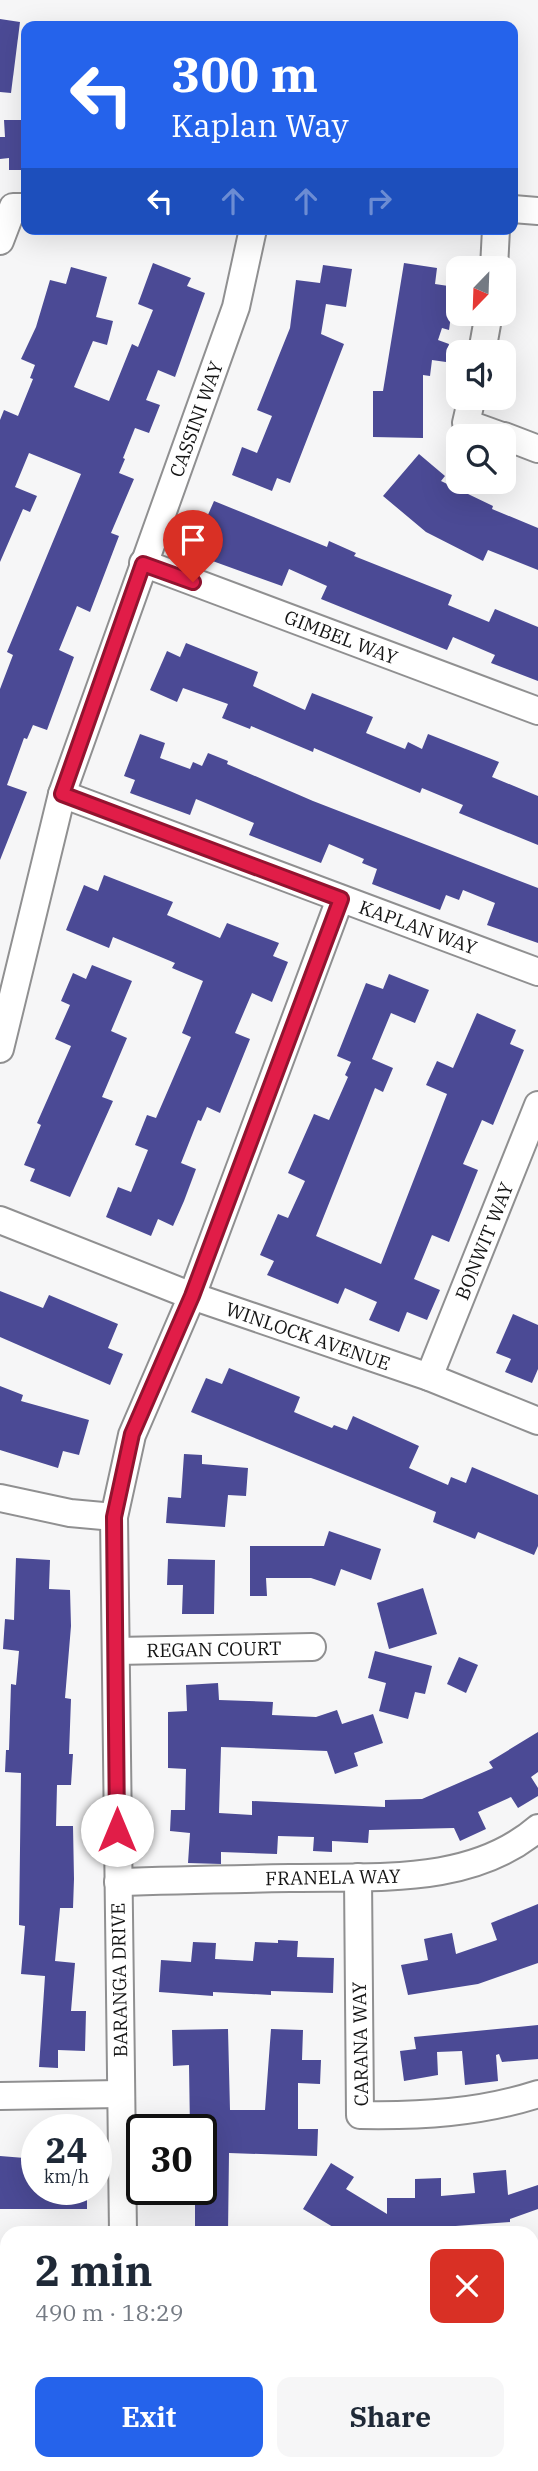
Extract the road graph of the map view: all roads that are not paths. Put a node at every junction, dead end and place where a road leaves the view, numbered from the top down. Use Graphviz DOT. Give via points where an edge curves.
graph roads {
  1 [pos="21,207"];
  2 [pos="518,209"];
  3 [pos="538,211"];
  4 [pos="252,235"];
  5 [pos="496,235"];
  6 [pos="0,241"];
  7 [pos="495,256"];
  8 [pos="469,410"];
  9 [pos="471,424"];
  10 [pos="516,441"];
  11 [pos="538,449"];
  12 [pos="143,564"];
  13 [pos="538,711"];
  14 [pos="62,794"];
  15 [pos="341,899"];
  16 [pos="538,972"];
  17 [pos="0,1049"];
  18 [pos="538,1105"];
  19 [pos="0,1220"];
  20 [pos="192,1296"];
  21 [pos="429,1377"];
  22 [pos="538,1421"];
  23 [pos="0,1498"];
  24 [pos="114,1517"];
  25 [pos="312,1647"];
  26 [pos="116,1651"];
  27 [pos="538,1828"];
  28 [pos="358,1877"];
  29 [pos="118,1882"];
  30 [pos="121,2094"];
  31 [pos="538,2094"];
  32 [pos="0,2096"];
  33 [pos="123,2226"];
  1 -- 6 [label="street" via="13,207"];
  2 -- 3 [label="street"];
  4 -- 12 [label="street, CASSINI WAY" via="236,307"];
  5 -- 7 [label="street"];
  8 -- 9 [label="street" via="466,422"];
  10 -- 11 [label="street"];
  12 -- 13 [label="street, GIMBEL WAY"];
  12 -- 14 [label="street, CASSINI WAY"];
  14 -- 15 [label="street, KAPLAN WAY"];
  14 -- 17 [label="street, CASSINI WAY"];
  15 -- 16 [label="street, KAPLAN WAY"];
  15 -- 20 [label="street, BARANGA DRIVE"];
  18 -- 21 [label="street, BONWIT WAY"];
  19 -- 20 [label="street, WINLOCK AVENUE"];
  20 -- 21 [label="street, WINLOCK AVENUE"];
  20 -- 24 [label="street, BARANGA DRIVE" via="132,1434"];
  21 -- 22 [label="street, WINLOCK AVENUE"];
  23 -- 24 [label="street"];
  24 -- 26 [label="street, BARANGA DRIVE"];
  25 -- 26 [label="street, REGAN COURT"];
  26 -- 29 [label="street, BARANGA DRIVE"];
  27 -- 28 [label="street, FRANELA WAY" via="507,1849 447,1871"];
  28 -- 29 [label="street, FRANELA WAY"];
  28 -- 31 [label="street, CARANA WAY" via="360,2115 469,2111"];
  29 -- 30 [label="street, BARANGA DRIVE"];
  30 -- 32 [label="street"];
  30 -- 33 [label="street, BARANGA DRIVE"];
}
